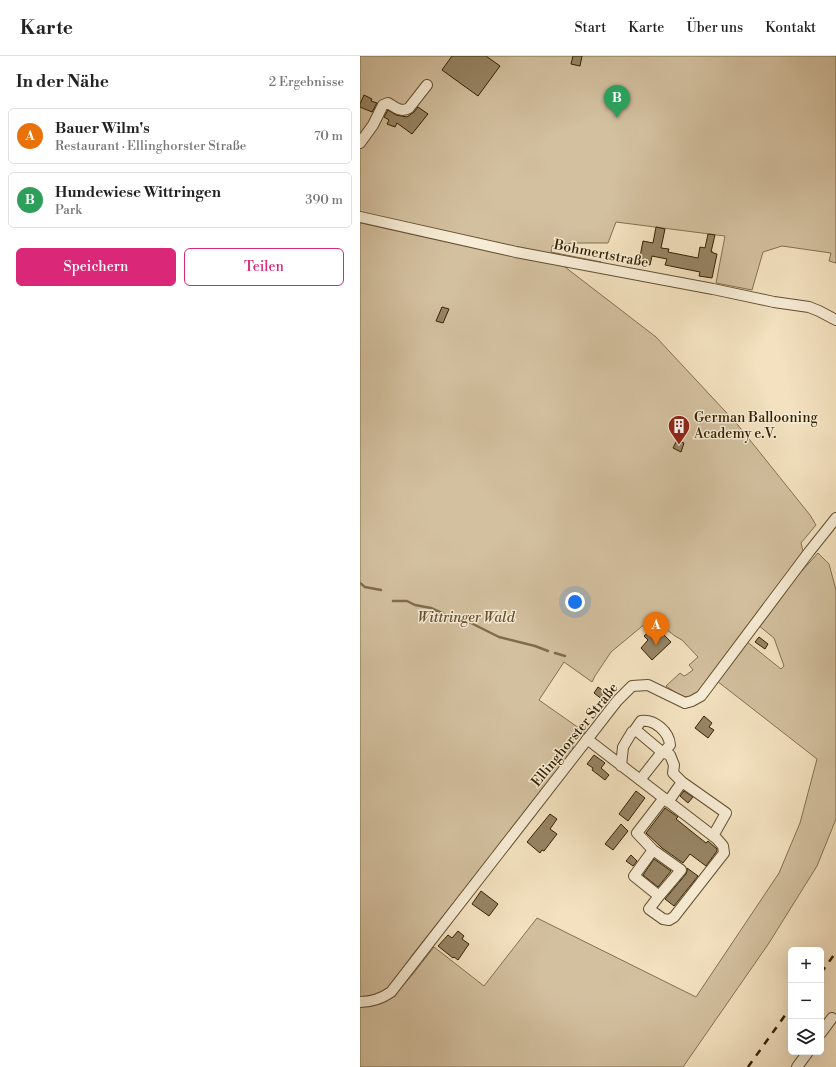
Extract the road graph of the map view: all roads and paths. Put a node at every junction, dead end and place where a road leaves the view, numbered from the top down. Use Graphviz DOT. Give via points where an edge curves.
graph roads {
  1 [pos="427,85"];
  2 [pos="360,143"];
  3 [pos="360,217"];
  4 [pos="836,320"];
  5 [pos="836,518"];
  6 [pos="634,732"];
  7 [pos="587,739"];
  8 [pos="662,752"];
  9 [pos="621,766"];
  10 [pos="640,780"];
  11 [pos="682,782"];
  12 [pos="666,800"];
  13 [pos="713,836"];
  14 [pos="653,850"];
  15 [pos="659,896"];
  16 [pos="360,1002"];
  17 [pos="832,1018"];
  18 [pos="824,1029"];
  19 [pos="806,1055"];
  20 [pos="797,1067"];
  1 -- 2 [label="street" via="405,111 388,103 384,105"];
  3 -- 4 [label="street, Bohmertstraße" via="516,252 809,307"];
  5 -- 7 [label="street, Ellinghorster Straße" via="701,696 685,703 648,685 632,686"];
  6 -- 8 [label="street" via="637,731"];
  6 -- 8 [label="street" via="642,721 654,723 670,738 670,745"];
  6 -- 9 [label="street" via="623,747"];
  7 -- 9 [label="street"];
  7 -- 16 [label="street, Ellinghorster Straße" via="391,992 377,1000"];
  8 -- 10 [label="street"];
  8 -- 11 [label="street" via="670,755 674,765 673,773"];
  9 -- 10 [label="street"];
  10 -- 12 [label="street"];
  11 -- 12 [label="street"];
  11 -- 13 [label="street" via="726,814"];
  12 -- 13 [label="street"];
  12 -- 14 [label="street" via="638,833"];
  13 -- 15 [label="street" via="723,846 724,853 669,920 663,919 649,909"];
  14 -- 15 [label="street" via="634,876"];
  14 -- 15 [label="street" via="680,870"];
  17 -- 18 [label="street"];
  19 -- 20 [label="street"];
}
